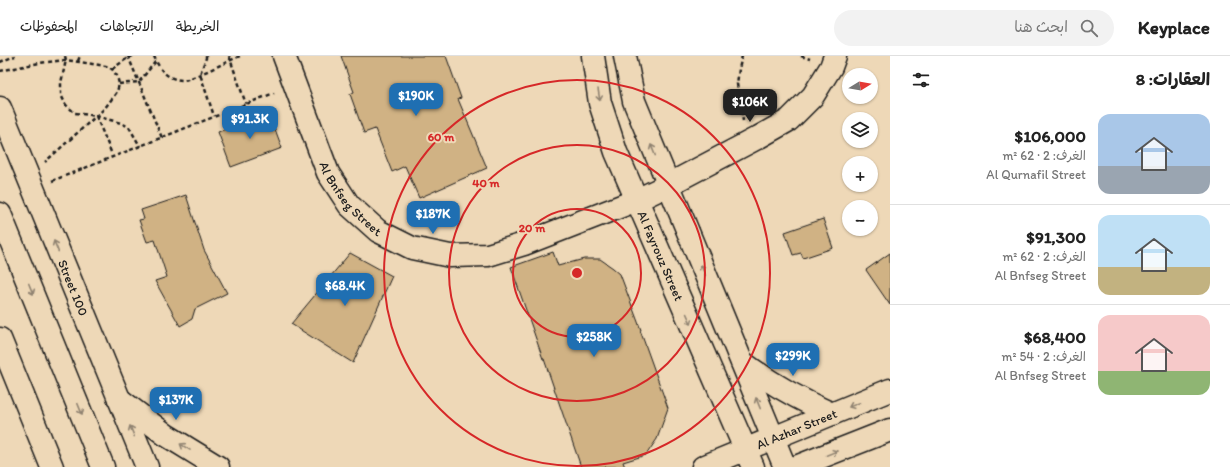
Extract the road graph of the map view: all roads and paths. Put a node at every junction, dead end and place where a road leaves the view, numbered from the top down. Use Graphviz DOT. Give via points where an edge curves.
graph roads {
  1 [pos="15,56"];
  2 [pos="65,56"];
  3 [pos="80,56"];
  4 [pos="128,56"];
  5 [pos="133,56"];
  6 [pos="154,56"];
  7 [pos="206,56"];
  8 [pos="229,56"];
  9 [pos="240,56"];
  10 [pos="284,56"];
  11 [pos="593,56"];
  12 [pos="625,56"];
  13 [pos="742,56"];
  14 [pos="834,56"];
  15 [pos="66,60"];
  16 [pos="231,60"];
  17 [pos="78,61"];
  18 [pos="156,61"];
  19 [pos="0,62"];
  20 [pos="112,69"];
  21 [pos="0,71"];
  22 [pos="200,74"];
  23 [pos="139,82"];
  24 [pos="119,84"];
  25 [pos="295,84"];
  26 [pos="246,104"];
  27 [pos="0,108"];
  28 [pos="96,116"];
  29 [pos="214,116"];
  30 [pos="162,138"];
  31 [pos="746,144"];
  32 [pos="140,146"];
  33 [pos="110,152"];
  34 [pos="30,183"];
  35 [pos="668,185"];
  36 [pos="637,200"];
  37 [pos="0,214"];
  38 [pos="0,339"];
  39 [pos="741,362"];
  40 [pos="890,390"];
  41 [pos="119,399"];
  42 [pos="832,414"];
  43 [pos="890,430"];
  44 [pos="773,439"];
  45 [pos="749,458"];
  46 [pos="52,467"];
  47 [pos="104,467"];
  48 [pos="147,467"];
  49 [pos="218,467"];
  50 [pos="703,467"];
  51 [pos="785,467"];
  52 [pos="796,467"];
  1 -- 19 [label="path"];
  2 -- 15 [label="path"];
  3 -- 17 [label="path"];
  4 -- 5 [label="path"];
  4 -- 20 [label="path"];
  4 -- 23 [label="path"];
  6 -- 18 [label="path"];
  7 -- 22 [label="path"];
  8 -- 16 [label="path"];
  9 -- 16 [label="path"];
  10 -- 25 [label="street, Al Bnfseg Street"];
  11 -- 36 [label="street, Al Fayrouz Street, one-way" via="600,103 616,152"];
  35 -- 12 [label="street, one-way" via="634,101"];
  13 -- 31 [label="path" via="737,84"];
  14 -- 31 [label="street, Al Bnfseg Street" via="831,67 813,96 789,120"];
  15 -- 17 [label="path"];
  15 -- 21 [label="path"];
  15 -- 28 [label="path" via="61,83 61,95 66,105 75,112"];
  16 -- 22 [label="path"];
  16 -- 26 [label="path"];
  17 -- 20 [label="path"];
  18 -- 22 [label="path" via="168,76 184,81"];
  18 -- 23 [label="path"];
  20 -- 24 [label="path"];
  22 -- 29 [label="path"];
  23 -- 24 [label="path"];
  23 -- 30 [label="path"];
  24 -- 28 [label="path" via="117,92"];
  25 -- 26 [label="path"];
  25 -- 36 [label="street, Al Bnfseg Street" via="328,173 349,205 378,231 412,248 450,256 488,255 524,244"];
  26 -- 29 [label="path"];
  27 -- 34 [label="street, Street 100"];
  28 -- 32 [label="path" via="128,127"];
  28 -- 33 [label="path"];
  28 -- 34 [label="path"];
  29 -- 30 [label="path"];
  30 -- 32 [label="path"];
  31 -- 35 [label="street, Al Bnfseg Street"];
  32 -- 34 [label="path"];
  41 -- 34 [label="street, Street 100, one-way"];
  35 -- 36 [label="street, Al Bnfseg Street"];
  39 -- 35 [label="street, one-way"];
  36 -- 45 [label="street, Al Fayrouz Street, one-way"];
  37 -- 47 [label="street, one-way"];
  38 -- 46 [label="street"];
  39 -- 42 [label="street" via="785,391"];
  44 -- 39 [label="street, one-way"];
  40 -- 42 [label="street, Al Azhar Street, one-way"];
  48 -- 41 [label="street, Street 100, one-way"];
  49 -- 41 [label="street, one-way" via="166,434"];
  42 -- 44 [label="street, Al Azhar Street"];
  52 -- 43 [label="street, one-way"];
  44 -- 45 [label="street, Al Azhar Street"];
  44 -- 51 [label="street"];
  45 -- 50 [label="street, Al Azhar Street"];
}
